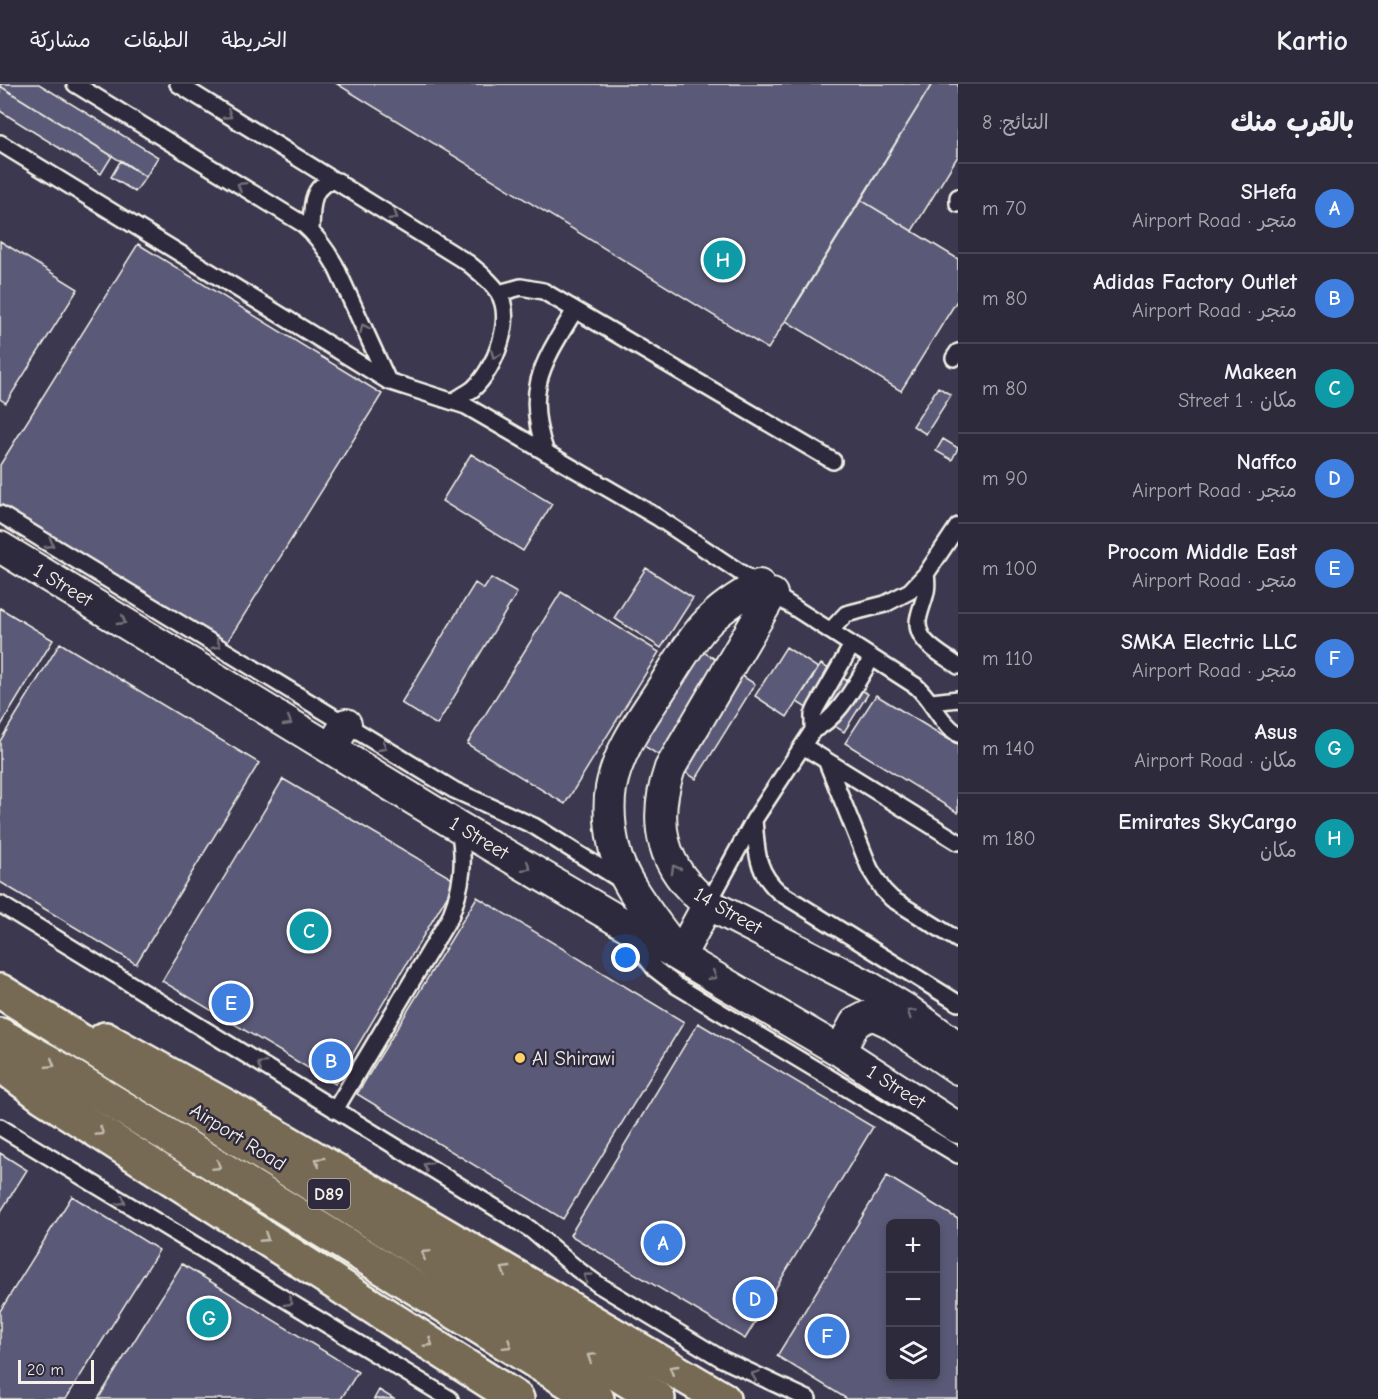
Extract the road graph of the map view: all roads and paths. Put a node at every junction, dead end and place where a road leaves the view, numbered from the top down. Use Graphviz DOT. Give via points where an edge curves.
graph roads {
  1 [pos="75,84"];
  2 [pos="178,84"];
  3 [pos="0,143"];
  4 [pos="338,181"];
  5 [pos="958,197"];
  6 [pos="958,204"];
  7 [pos="311,231"];
  8 [pos="499,293"];
  9 [pos="575,310"];
  10 [pos="388,381"];
  11 [pos="454,401"];
  12 [pos="546,453"];
  13 [pos="833,461"];
  14 [pos="0,514"];
  15 [pos="958,526"];
  16 [pos="0,547"];
  17 [pos="926,574"];
  18 [pos="765,590"];
  19 [pos="830,631"];
  20 [pos="852,645"];
  21 [pos="872,658"];
  22 [pos="958,666"];
  23 [pos="958,699"];
  24 [pos="932,702"];
  25 [pos="813,730"];
  26 [pos="958,734"];
  27 [pos="338,736"];
  28 [pos="803,746"];
  29 [pos="826,760"];
  30 [pos="754,820"];
  31 [pos="459,827"];
  32 [pos="958,842"];
  33 [pos="630,886"];
  34 [pos="0,904"];
  35 [pos="708,904"];
  36 [pos="616,919"];
  37 [pos="958,940"];
  38 [pos="680,956"];
  39 [pos="0,988"];
  40 [pos="958,1003"];
  41 [pos="0,1035"];
  42 [pos="958,1047"];
  43 [pos="840,1051"];
  44 [pos="0,1064"];
  45 [pos="958,1070"];
  46 [pos="335,1110"];
  47 [pos="0,1127"];
  48 [pos="958,1128"];
  49 [pos="958,1155"];
  50 [pos="450,1399"];
  51 [pos="516,1399"];
  52 [pos="597,1399"];
  53 [pos="658,1399"];
  54 [pos="723,1399"];
  55 [pos="808,1399"];
  7 -- 1 [label="lane, one-way"];
  2 -- 4 [label="lane, one-way"];
  3 -- 10 [label="lane"];
  4 -- 7 [label="lane" via="325,183 316,191"];
  4 -- 8 [label="lane, one-way" via="468,263"];
  5 -- 6 [label="lane"];
  10 -- 7 [label="lane, one-way" via="328,251"];
  8 -- 9 [label="lane" via="532,288"];
  8 -- 11 [label="lane, one-way" via="504,311 497,353 488,372 473,389"];
  9 -- 12 [label="lane" via="545,359 539,378 536,416"];
  9 -- 13 [label="lane"];
  10 -- 11 [label="lane"];
  11 -- 12 [label="lane"];
  12 -- 18 [label="lane" via="657,517"];
  14 -- 27 [label="lane, one-way"];
  15 -- 17 [label="lane"];
  16 -- 27 [label="street, 1 Street, one-way"];
  17 -- 19 [label="lane" via="910,591 885,604 846,614"];
  17 -- 22 [label="lane" via="927,592 918,616 919,631 926,643"];
  18 -- 19 [label="lane"];
  18 -- 33 [label="street" via="739,596 704,626 620,758 611,788 610,819 614,850"];
  35 -- 18 [label="street, 14 Street, one-way" via="679,877 670,861 661,825 663,786"];
  19 -- 20 [label="lane"];
  20 -- 21 [label="lane"];
  20 -- 25 [label="lane" via="816,708"];
  21 -- 24 [label="lane" via="916,686"];
  21 -- 25 [label="lane" via="832,717"];
  23 -- 24 [label="lane"];
  24 -- 26 [label="lane" via="942,721"];
  25 -- 28 [label="lane"];
  27 -- 31 [label="street, 1 Street"];
  27 -- 33 [label="lane, one-way" via="534,826"];
  28 -- 29 [label="lane"];
  28 -- 30 [label="lane"];
  29 -- 32 [label="lane"];
  29 -- 37 [label="lane" via="879,885 892,899"];
  30 -- 35 [label="lane"];
  30 -- 40 [label="lane" via="759,865 779,892"];
  31 -- 36 [label="street, 1 Street, one-way"];
  31 -- 46 [label="lane" via="463,873 450,917"];
  33 -- 38 [label="street"];
  46 -- 34 [label="lane, one-way"];
  35 -- 38 [label="street"];
  42 -- 35 [label="street, 14 Street, one-way" via="868,986"];
  36 -- 38 [label="street, 1 Street"];
  36 -- 49 [label="lane" via="655,969 677,986"];
  38 -- 43 [label="street, 1 Street, one-way"];
  53 -- 39 [label="main road, Airport Road / D89, one-way"];
  54 -- 39 [label="main road, one-way" via="231,1109 51,1010"];
  41 -- 52 [label="main road, Airport Road / D89, one-way"];
  43 -- 45 [label="street" via="855,1023 876,1016"];
  43 -- 48 [label="street, 1 Street"];
  44 -- 51 [label="main road, one-way" via="43,1096"];
  55 -- 46 [label="lane, one-way" via="722,1359 599,1286 530,1228"];
  47 -- 50 [label="lane, one-way"];
}
